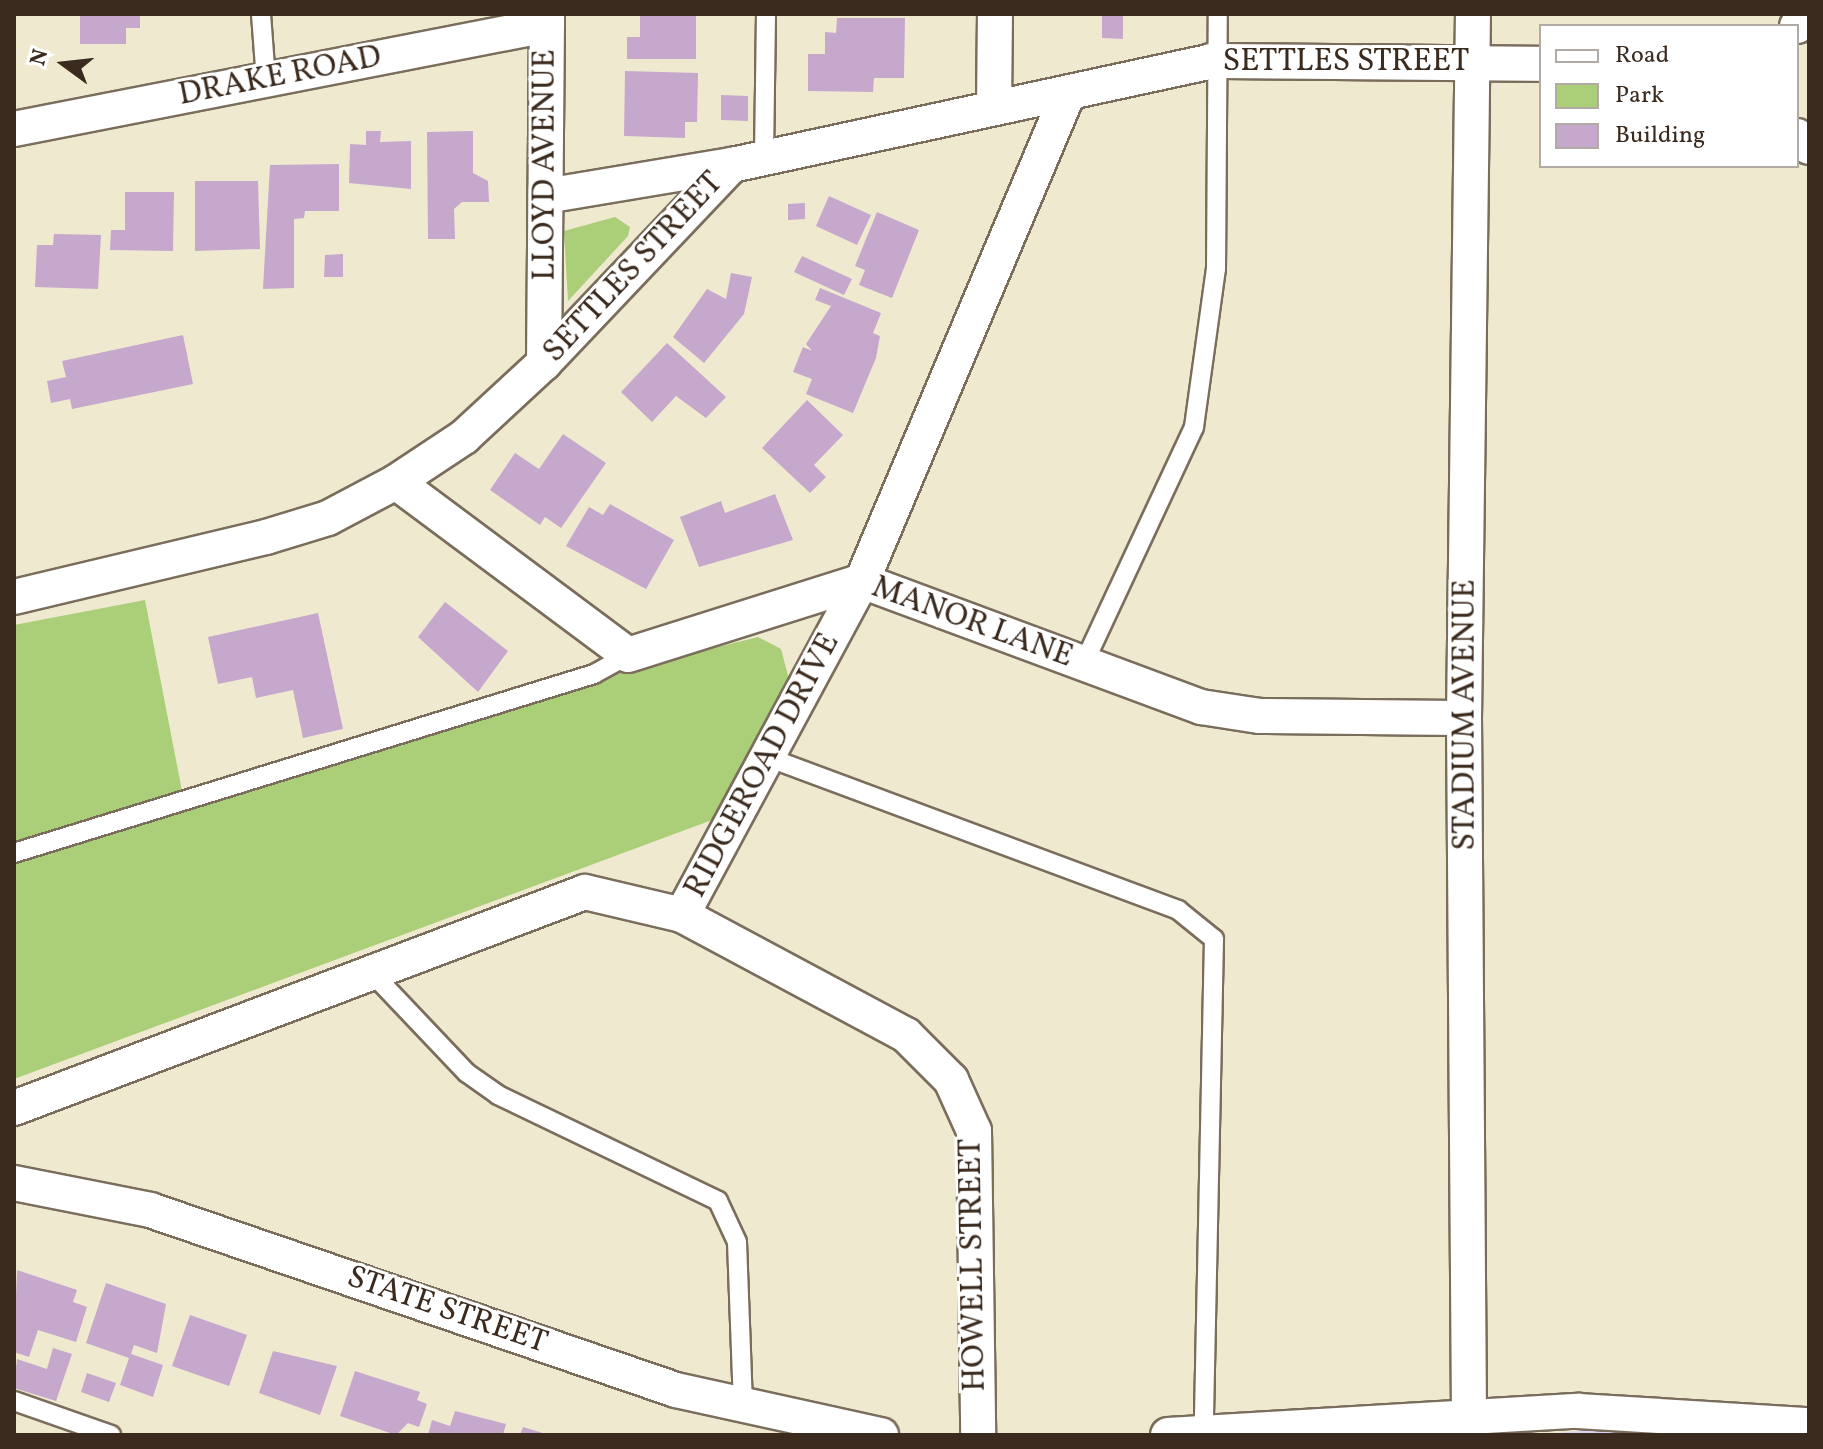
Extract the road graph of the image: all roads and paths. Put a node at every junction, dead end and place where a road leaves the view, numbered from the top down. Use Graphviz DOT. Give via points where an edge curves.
graph roads {
  1 [pos="261,14"];
  2 [pos="766,14"];
  3 [pos="995,14"];
  4 [pos="1218,14"];
  5 [pos="1473,14"];
  6 [pos="547,20"];
  7 [pos="1217,60"];
  8 [pos="1472,63"];
  9 [pos="1539,64"];
  10 [pos="266,80"];
  11 [pos="1067,96"];
  12 [pos="994,108"];
  13 [pos="14,129"];
  14 [pos="748,161"];
  15 [pos="546,196"];
  16 [pos="544,363"];
  17 [pos="396,482"];
  18 [pos="862,581"];
  19 [pos="14,597"];
  20 [pos="628,655"];
  21 [pos="1084,663"];
  22 [pos="1464,718"];
  23 [pos="767,757"];
  24 [pos="14,853"];
  25 [pos="682,915"];
  26 [pos="372,973"];
  27 [pos="14,1108"];
  28 [pos="14,1183"];
  29 [pos="14,1401"];
  30 [pos="1469,1416"];
  31 [pos="753,1418"];
  32 [pos="1809,1425"];
  33 [pos="1204,1433"];
  34 [pos="111,1435"];
  35 [pos="881,1435"];
  36 [pos="978,1435"];
  37 [pos="1168,1435"];
  1 -- 10 [label="lane"];
  2 -- 14 [label="lane"];
  3 -- 12 [label="street"];
  4 -- 7 [label="lane"];
  5 -- 8 [label="street, STADIUM AVENUE"];
  6 -- 10 [label="street, DRAKE ROAD"];
  6 -- 15 [label="street, LLOYD AVENUE"];
  7 -- 8 [label="street, SETTLES STREET"];
  7 -- 11 [label="street, SETTLES STREET"];
  7 -- 21 [label="lane" via="1216,269 1194,427"];
  8 -- 9 [label="street, SETTLES STREET"];
  8 -- 22 [label="street, STADIUM AVENUE"];
  10 -- 13 [label="street, DRAKE ROAD"];
  11 -- 12 [label="street, SETTLES STREET"];
  11 -- 18 [label="street, RIDGEROAD DRIVE"];
  12 -- 14 [label="street, SETTLES STREET"];
  14 -- 15 [label="street"];
  14 -- 16 [label="street, SETTLES STREET"];
  15 -- 16 [label="street, LLOYD AVENUE"];
  16 -- 17 [label="street, SETTLES STREET" via="464,437"];
  17 -- 19 [label="street, SETTLES STREET" via="328,518 266,537"];
  17 -- 20 [label="street"];
  18 -- 20 [label="street, MANOR LANE"];
  18 -- 21 [label="street, MANOR LANE"];
  18 -- 23 [label="street, RIDGEROAD DRIVE"];
  20 -- 24 [label="lane" via="594,674"];
  21 -- 22 [label="street, MANOR LANE" via="1201,707 1260,716"];
  22 -- 30 [label="street, STADIUM AVENUE"];
  23 -- 25 [label="street, RIDGEROAD DRIVE"];
  23 -- 33 [label="lane" via="1178,910 1214,939"];
  25 -- 26 [label="street, RIDGEROAD DRIVE" via="585,892"];
  25 -- 36 [label="street, HOWELL STREET" via="906,1035 951,1080 974,1131"];
  26 -- 27 [label="street, RIDGEROAD DRIVE"];
  26 -- 31 [label="lane" via="467,1073 498,1095 718,1201 737,1242"];
  28 -- 31 [label="street, STATE STREET" via="150,1210"];
  29 -- 34 [label="lane"];
  30 -- 32 [label="street" via="1694,1413"];
  30 -- 33 [label="street"];
  31 -- 35 [label="street, STATE STREET"];
  33 -- 37 [label="street"];
}
